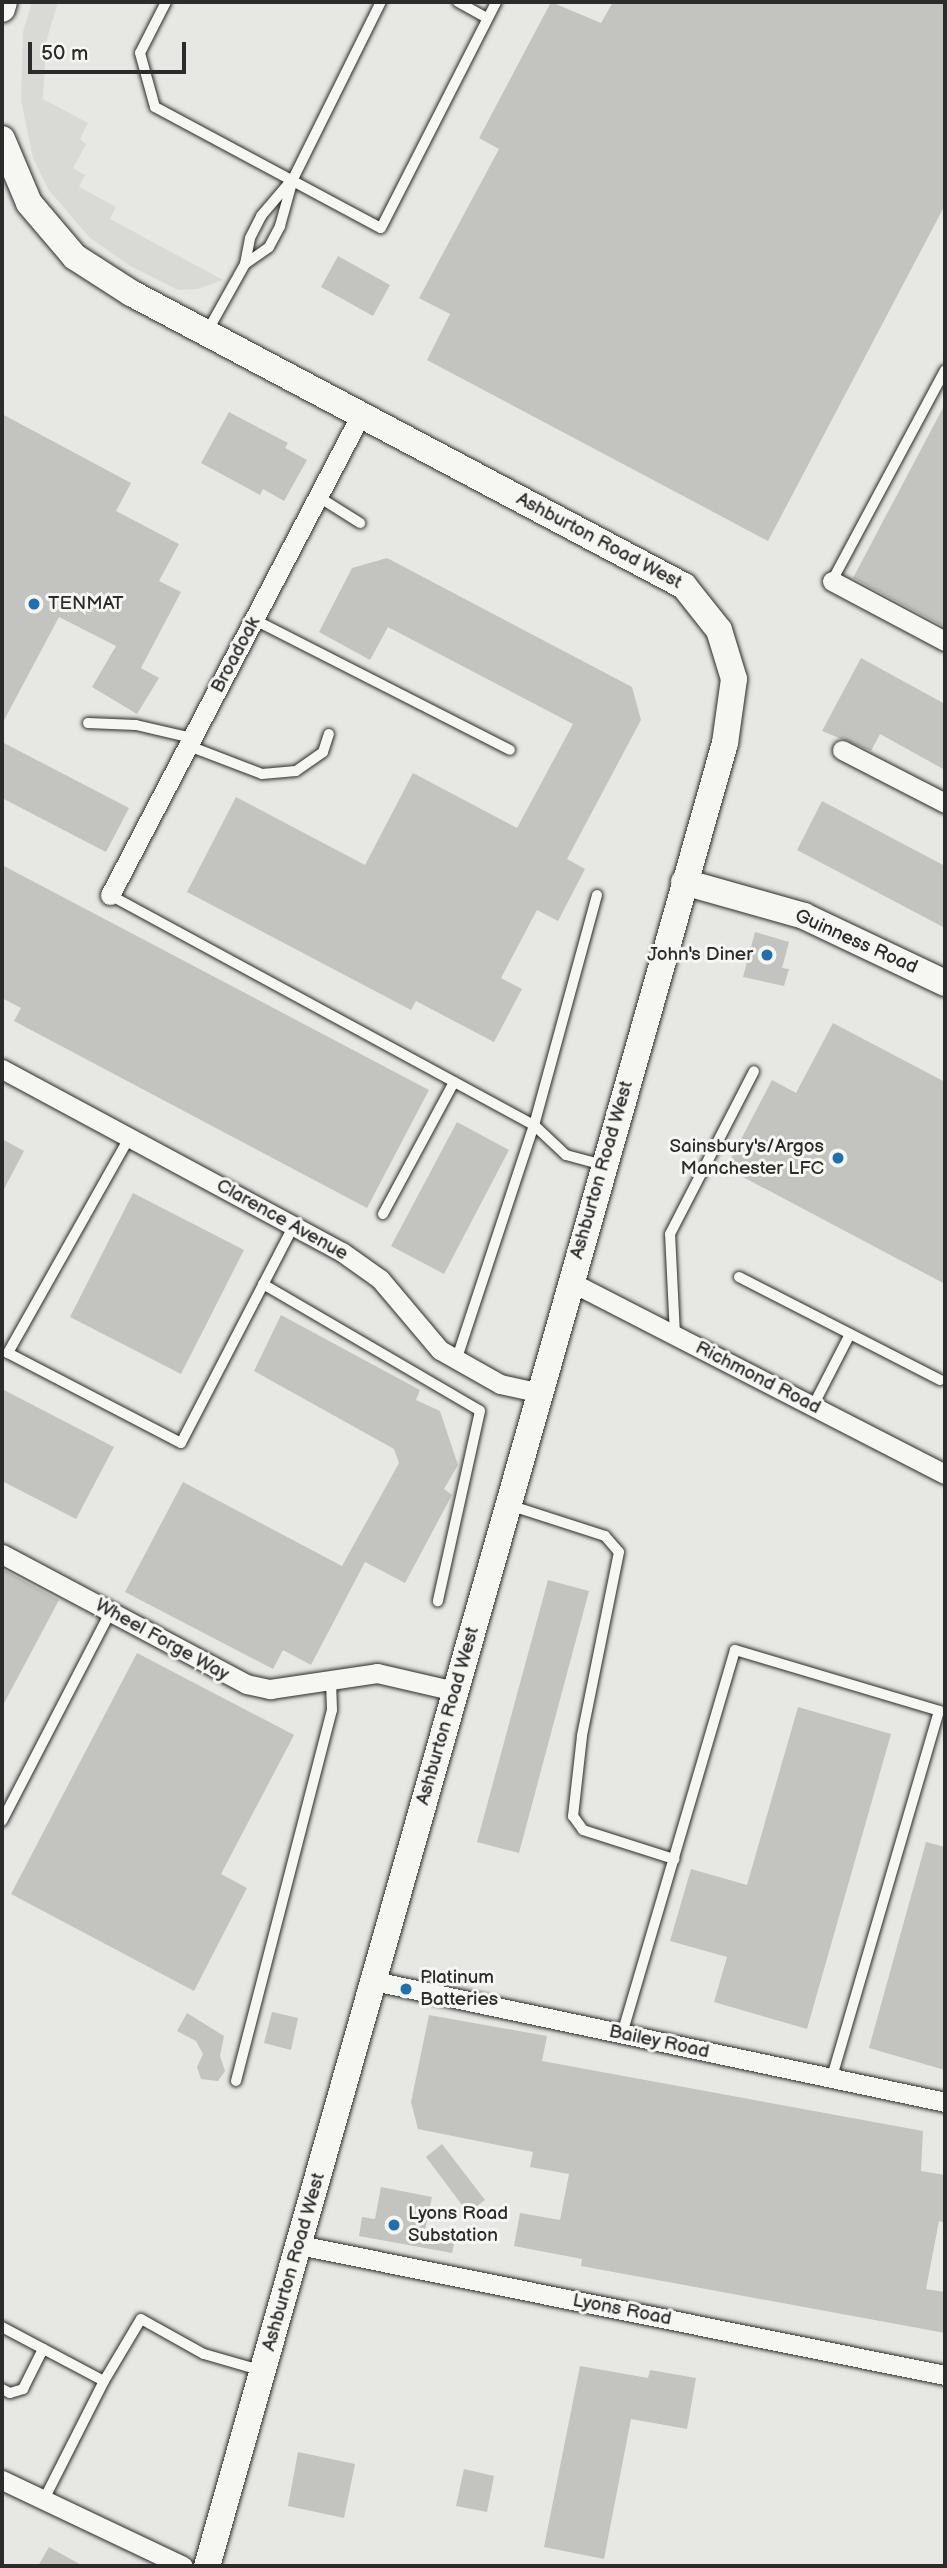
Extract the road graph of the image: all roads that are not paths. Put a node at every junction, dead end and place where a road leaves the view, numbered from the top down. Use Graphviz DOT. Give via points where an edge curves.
graph roads {
  1 [pos="4,2"];
  2 [pos="166,2"];
  3 [pos="381,2"];
  4 [pos="458,2"];
  5 [pos="496,2"];
  6 [pos="2,9"];
  7 [pos="488,19"];
  8 [pos="2,139"];
  9 [pos="293,179"];
  10 [pos="245,264"];
  11 [pos="206,333"];
  12 [pos="945,370"];
  13 [pos="360,414"];
  14 [pos="317,496"];
  15 [pos="360,523"];
  16 [pos="832,581"];
  17 [pos="255,620"];
  18 [pos="945,641"];
  19 [pos="88,723"];
  20 [pos="329,734"];
  21 [pos="191,742"];
  22 [pos="510,750"];
  23 [pos="842,750"];
  24 [pos="945,803"];
  25 [pos="684,882"];
  26 [pos="110,895"];
  27 [pos="597,895"];
  28 [pos="945,983"];
  29 [pos="2,1069"];
  30 [pos="754,1071"];
  31 [pos="454,1082"];
  32 [pos="534,1125"];
  33 [pos="129,1138"];
  34 [pos="603,1165"];
  35 [pos="383,1214"];
  36 [pos="294,1224"];
  37 [pos="739,1278"];
  38 [pos="571,1282"];
  39 [pos="262,1284"];
  40 [pos="850,1334"];
  41 [pos="675,1335"];
  42 [pos="457,1358"];
  43 [pos="940,1380"];
  44 [pos="541,1393"];
  45 [pos="813,1406"];
  46 [pos="945,1474"];
  47 [pos="509,1505"];
  48 [pos="2,1553"];
  49 [pos="438,1601"];
  50 [pos="111,1611"];
  51 [pos="331,1679"];
  52 [pos="455,1691"];
  53 [pos="2,1821"];
  54 [pos="674,1859"];
  55 [pos="373,1981"];
  56 [pos="622,2035"];
  57 [pos="832,2078"];
  58 [pos="236,2081"];
  59 [pos="945,2102"];
  60 [pos="299,2245"];
  61 [pos="2,2327"];
  62 [pos="43,2349"];
  63 [pos="262,2371"];
  64 [pos="945,2375"];
  65 [pos="104,2381"];
  66 [pos="2,2389"];
  67 [pos="2,2480"];
  68 [pos="43,2501"];
  69 [pos="183,2566"];
  70 [pos="207,2566"];
  1 -- 6 [label="main road"];
  2 -- 9 [label="lane" via="140,53 155,107"];
  3 -- 9 [label="lane"];
  4 -- 7 [label="lane"];
  5 -- 7 [label="lane"];
  7 -- 9 [label="lane" via="381,228"];
  8 -- 11 [label="main road, Ashburton Road West" via="29,203 75,257"];
  9 -- 10 [label="lane" via="261,216"];
  9 -- 10 [label="lane" via="269,247"];
  10 -- 11 [label="lane"];
  11 -- 13 [label="main road, Ashburton Road West"];
  12 -- 16 [label="lane"];
  13 -- 14 [label="street, Broadoak"];
  13 -- 25 [label="main road, Ashburton Road West" via="684,586 703,605 728,654 734,679 733,708"];
  14 -- 15 [label="lane"];
  14 -- 17 [label="street, Broadoak"];
  16 -- 18 [label="street"];
  17 -- 21 [label="street, Broadoak"];
  17 -- 22 [label="lane"];
  19 -- 21 [label="lane" via="136,725"];
  20 -- 21 [label="lane" via="323,752 296,771 262,774"];
  21 -- 26 [label="street, Broadoak"];
  23 -- 24 [label="street"];
  25 -- 28 [label="main road, Guinness Road" via="804,916"];
  25 -- 34 [label="main road, Ashburton Road West"];
  26 -- 31 [label="lane"];
  27 -- 32 [label="lane"];
  29 -- 33 [label="street, Clarence Avenue"];
  30 -- 41 [label="lane" via="670,1234"];
  31 -- 32 [label="lane"];
  31 -- 35 [label="lane"];
  32 -- 34 [label="lane" via="566,1155"];
  32 -- 42 [label="lane"];
  33 -- 36 [label="street, Clarence Avenue"];
  33 -- 39 [label="lane" via="8,1353 181,1443"];
  34 -- 38 [label="main road, Ashburton Road West"];
  36 -- 39 [label="lane"];
  36 -- 42 [label="street, Clarence Avenue" via="380,1279 440,1350"];
  37 -- 40 [label="lane"];
  38 -- 41 [label="street, Richmond Road"];
  38 -- 44 [label="main road, Ashburton Road West"];
  39 -- 49 [label="lane" via="480,1411"];
  40 -- 43 [label="lane"];
  40 -- 45 [label="lane"];
  41 -- 45 [label="street, Richmond Road"];
  42 -- 44 [label="street, Clarence Avenue" via="500,1384"];
  44 -- 47 [label="main road, Ashburton Road West"];
  45 -- 46 [label="street, Richmond Road"];
  47 -- 52 [label="main road, Ashburton Road West"];
  47 -- 54 [label="lane" via="605,1536 619,1552 582,1736 573,1816 583,1830"];
  48 -- 50 [label="street, Wheel Forge Way"];
  50 -- 51 [label="street, Wheel Forge Way" via="246,1684 270,1689"];
  50 -- 53 [label="lane"];
  51 -- 52 [label="street, Wheel Forge Way" via="377,1673"];
  51 -- 58 [label="lane" via="332,1710"];
  52 -- 55 [label="main road, Ashburton Road West"];
  54 -- 56 [label="lane"];
  54 -- 57 [label="lane" via="735,1650 939,1711"];
  55 -- 56 [label="street, Bailey Road"];
  55 -- 60 [label="main road, Ashburton Road West"];
  56 -- 57 [label="street, Bailey Road"];
  57 -- 59 [label="street, Bailey Road"];
  60 -- 63 [label="main road, Ashburton Road West"];
  60 -- 64 [label="street, Lyons Road"];
  61 -- 62 [label="lane"];
  62 -- 65 [label="lane"];
  62 -- 66 [label="lane" via="23,2389 10,2393"];
  63 -- 65 [label="lane" via="204,2354 141,2319"];
  63 -- 70 [label="main road, Ashburton Road West"];
  65 -- 68 [label="lane"];
  67 -- 68 [label="street"];
  68 -- 69 [label="street"];
}
